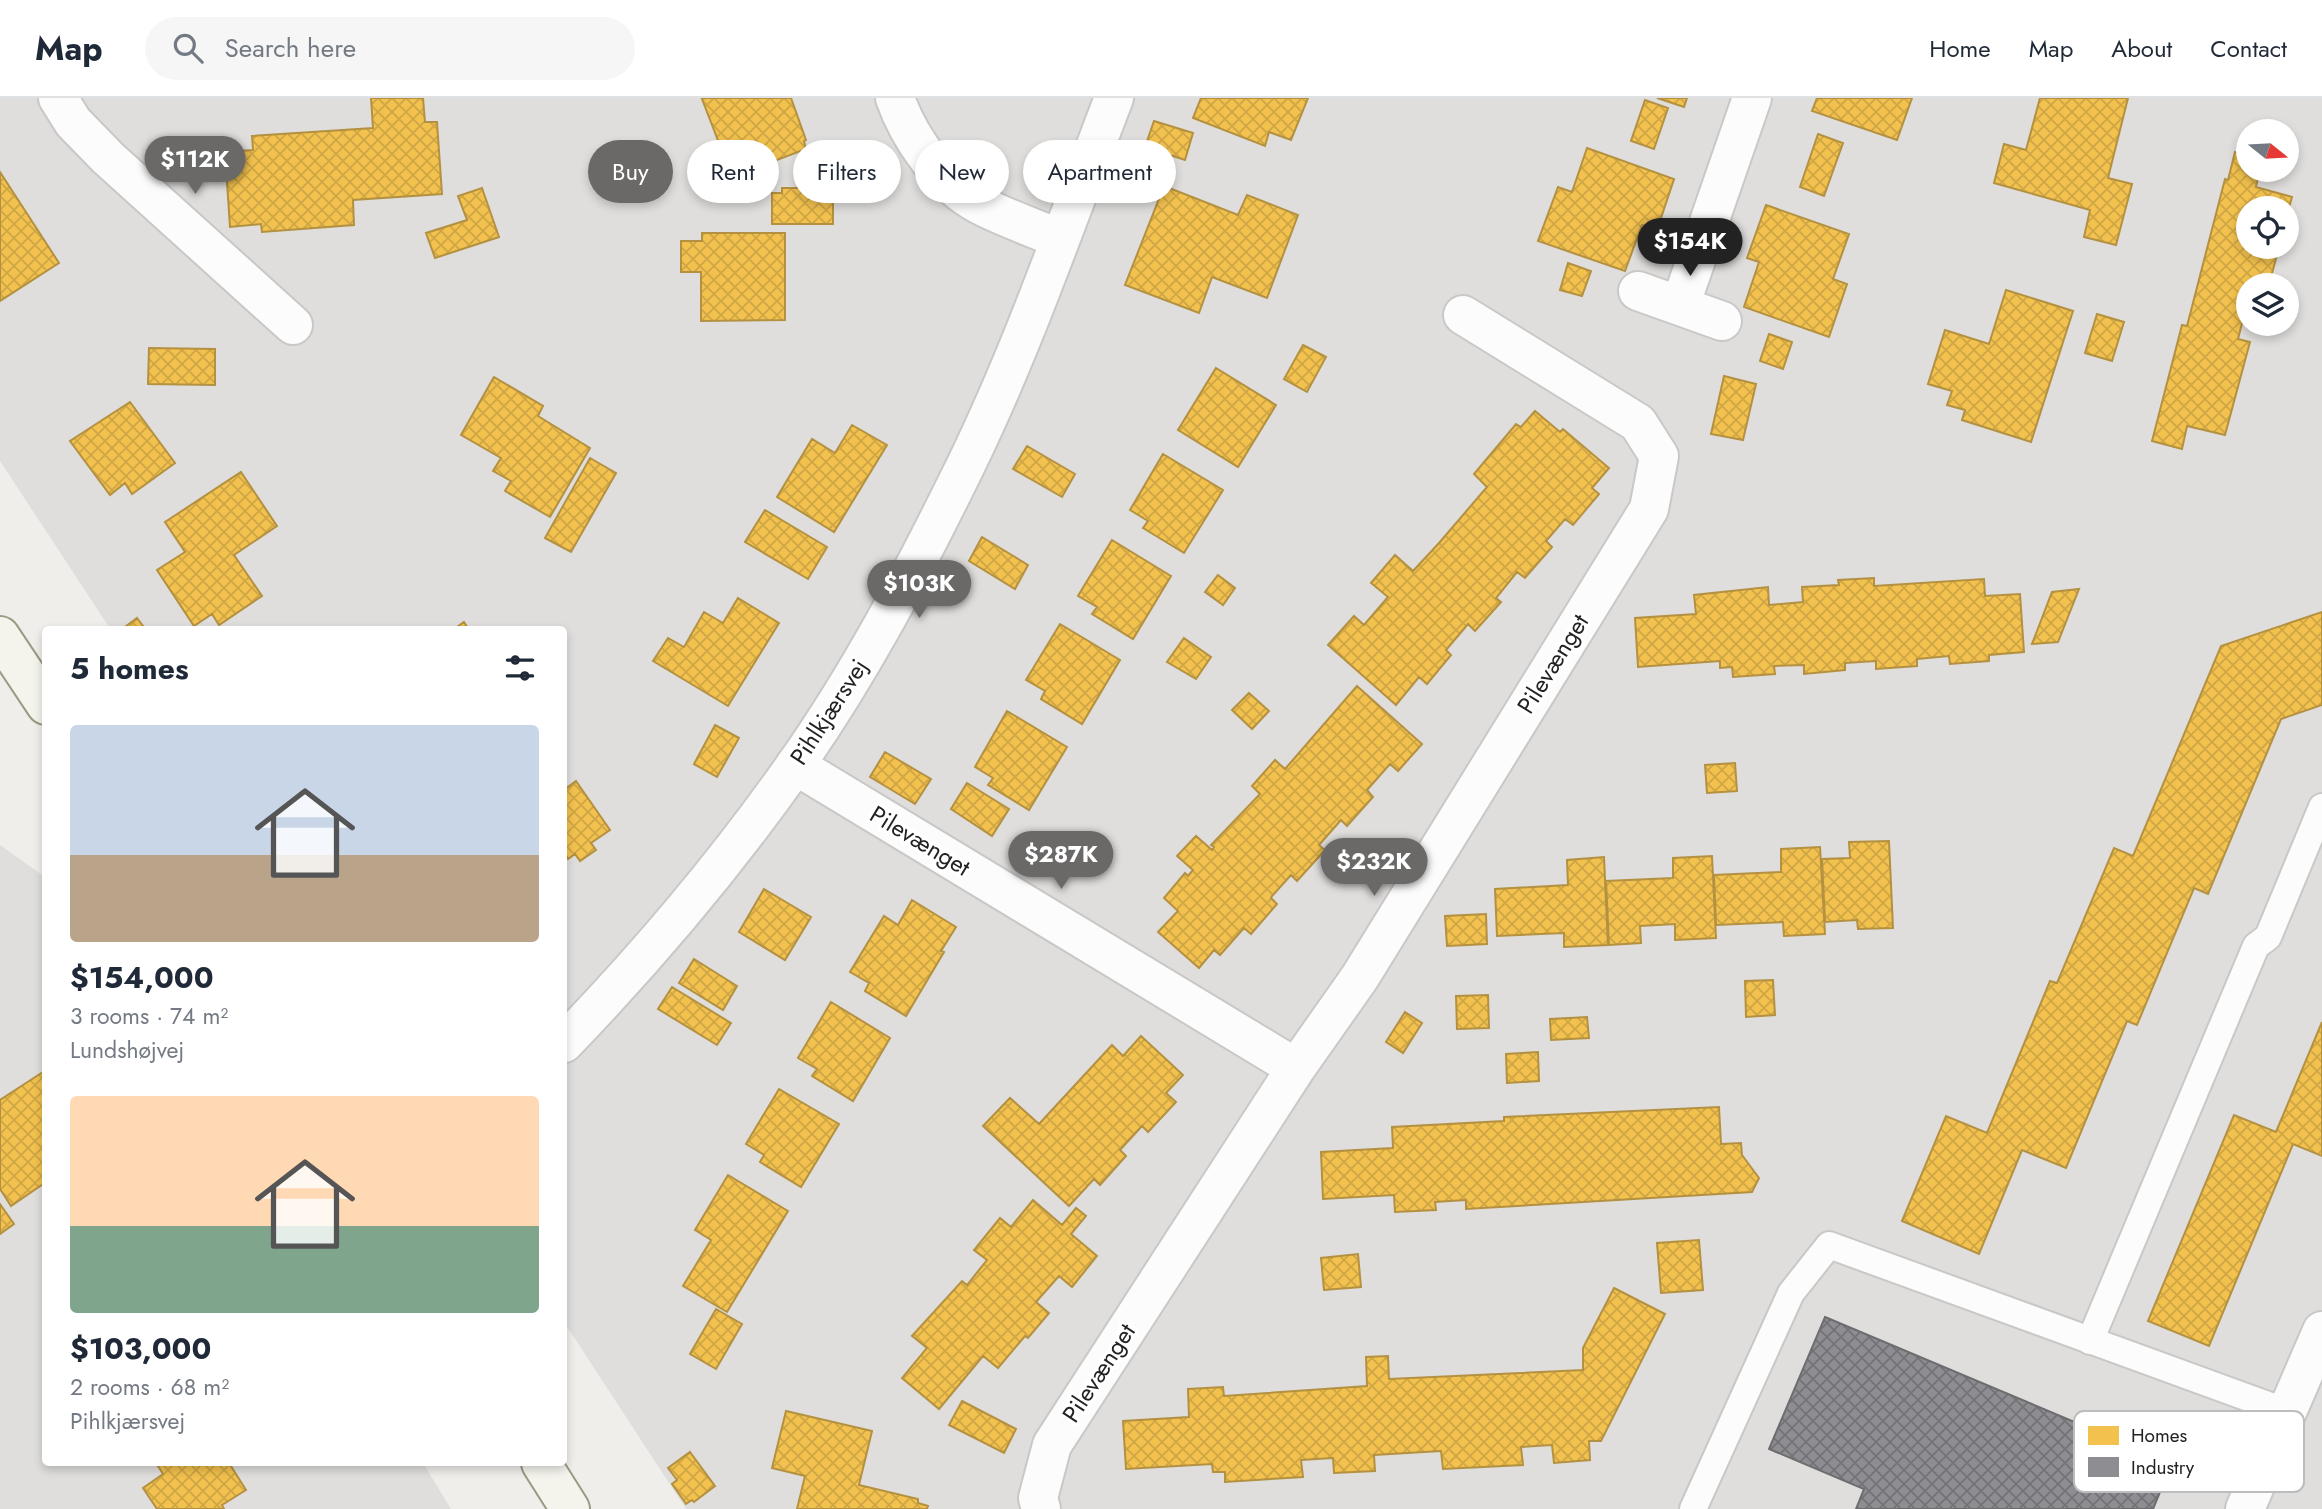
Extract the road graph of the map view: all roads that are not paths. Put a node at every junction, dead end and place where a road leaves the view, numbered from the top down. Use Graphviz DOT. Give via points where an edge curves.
graph roads {
  1 [pos="58,98"];
  2 [pos="895,98"];
  3 [pos="1114,98"];
  4 [pos="1752,98"];
  5 [pos="1060,239"];
  6 [pos="1638,291"];
  7 [pos="1680,306"];
  8 [pos="1463,315"];
  9 [pos="1722,321"];
  10 [pos="293,325"];
  11 [pos="0,637"];
  12 [pos="42,699"];
  13 [pos="795,765"];
  14 [pos="2322,807"];
  15 [pos="567,1040"];
  16 [pos="1296,1068"];
  17 [pos="2322,1331"];
  18 [pos="2090,1341"];
  19 [pos="2284,1411"];
  20 [pos="2287,1411"];
  21 [pos="543,1466"];
  22 [pos="2252,1492"];
  23 [pos="570,1509"];
  24 [pos="1041,1509"];
  25 [pos="1693,1509"];
  26 [pos="2245,1509"];
  1 -- 10 [label="street" via="73,122 108,158"];
  2 -- 5 [label="street" via="938,172 979,205"];
  3 -- 5 [label="street, Pihlkjærsvej"];
  4 -- 7 [label="street"];
  5 -- 13 [label="street, Pihlkjærsvej" via="958,481 874,642"];
  6 -- 7 [label="street"];
  7 -- 9 [label="street"];
  8 -- 16 [label="street, Pilevænget" via="1638,423 1659,456 1648,509 1360,977"];
  11 -- 12 [label="street"];
  13 -- 15 [label="street, Pihlkjærsvej" via="707,883"];
  13 -- 16 [label="street, Pilevænget"];
  14 -- 18 [label="lane" via="2268,937 2256,946"];
  16 -- 24 [label="street, Pilevænget" via="1052,1445 1038,1498"];
  17 -- 20 [label="street"];
  18 -- 19 [label="lane"];
  18 -- 25 [label="lane" via="1829,1245 1791,1293"];
  21 -- 23 [label="street"];
  22 -- 26 [label="street"];
}
